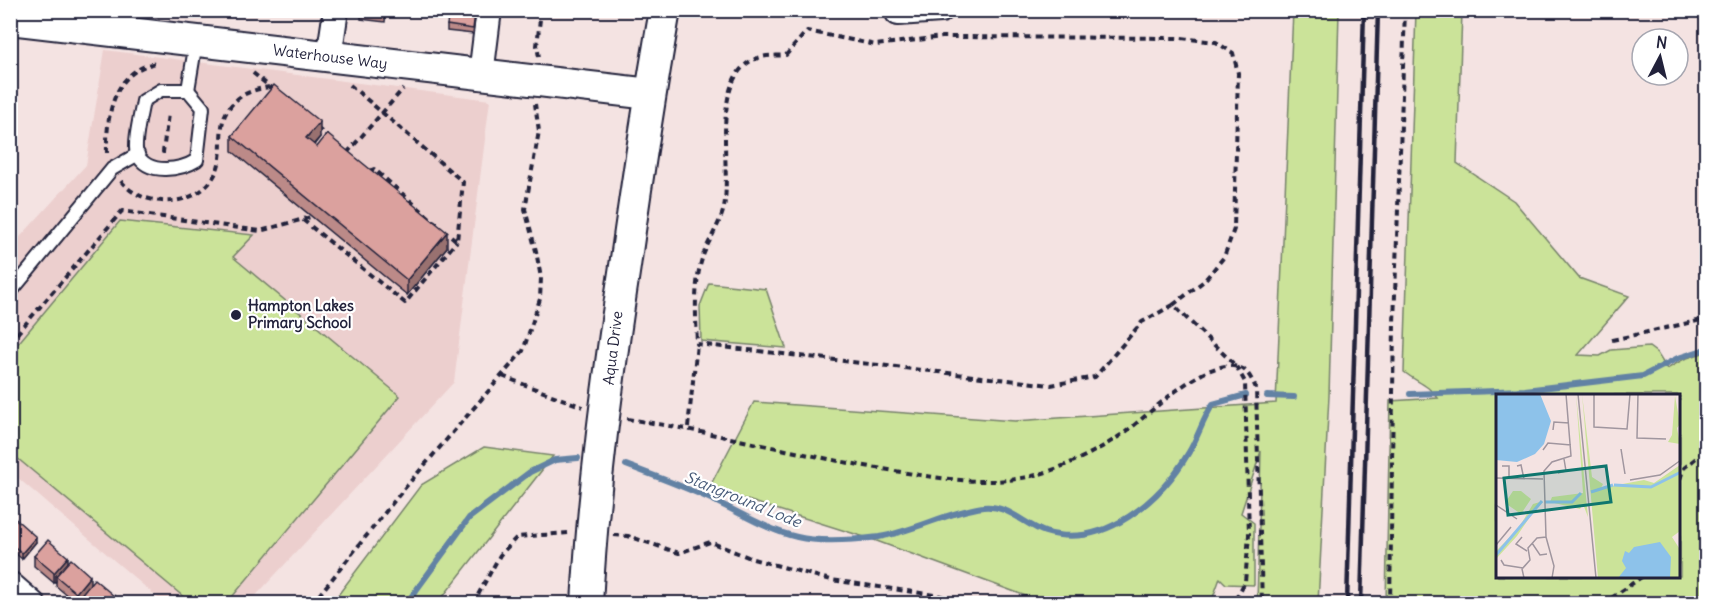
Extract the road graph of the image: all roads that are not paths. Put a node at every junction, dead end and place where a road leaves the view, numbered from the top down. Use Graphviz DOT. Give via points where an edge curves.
graph roads {
  1 [pos="336,10"];
  2 [pos="489,10"];
  3 [pos="665,10"];
  4 [pos="941,10"];
  5 [pos="898,13"];
  6 [pos="85,19"];
  7 [pos="10,20"];
  8 [pos="196,42"];
  9 [pos="329,57"];
  10 [pos="481,75"];
  11 [pos="188,90"];
  12 [pos="650,94"];
  13 [pos="138,154"];
  14 [pos="10,294"];
  15 [pos="10,584"];
  16 [pos="33,603"];
  17 [pos="587,603"];
  1 -- 9 [label="street"];
  2 -- 10 [label="street"];
  3 -- 12 [label="street, Aqua Drive"];
  4 -- 5 [label="street"];
  6 -- 7 [label="street, Waterhouse Way"];
  6 -- 8 [label="street, Waterhouse Way"];
  8 -- 9 [label="street, Waterhouse Way"];
  8 -- 11 [label="lane"];
  9 -- 10 [label="street, Waterhouse Way"];
  10 -- 12 [label="street, Waterhouse Way"];
  11 -- 13 [label="lane" via="161,90 143,101"];
  11 -- 13 [label="lane" via="203,108 197,160 173,170 149,165"];
  12 -- 17 [label="street, Aqua Drive" via="604,415"];
  13 -- 14 [label="lane" via="112,169"];
  15 -- 16 [label="street"];
}
